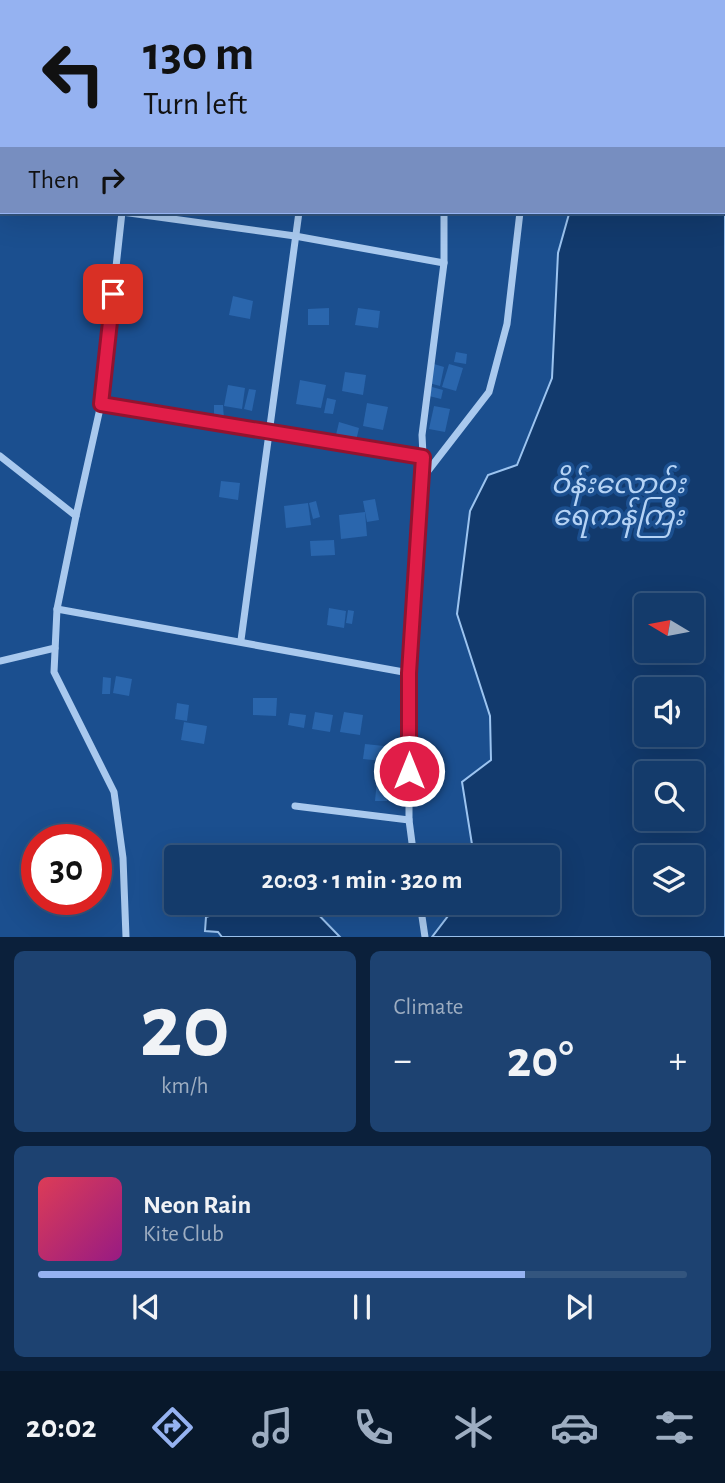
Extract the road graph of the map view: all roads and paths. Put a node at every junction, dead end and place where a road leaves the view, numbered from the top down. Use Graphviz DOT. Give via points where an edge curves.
graph roads {
  1 [pos="122,214"];
  2 [pos="136,214"];
  3 [pos="299,214"];
  4 [pos="444,214"];
  5 [pos="520,214"];
  6 [pos="295,236"];
  7 [pos="444,262"];
  8 [pos="101,404"];
  9 [pos="270,432"];
  10 [pos="0,456"];
  11 [pos="423,457"];
  12 [pos="424,476"];
  13 [pos="76,516"];
  14 [pos="57,609"];
  15 [pos="241,640"];
  16 [pos="55,648"];
  17 [pos="0,661"];
  18 [pos="409,673"];
  19 [pos="295,806"];
  20 [pos="409,820"];
  21 [pos="412,845"];
  22 [pos="422,915"];
  23 [pos="126,937"];
  24 [pos="425,937"];
  1 -- 8 [label="street"];
  2 -- 6 [label="street"];
  3 -- 6 [label="street"];
  4 -- 7 [label="street"];
  5 -- 12 [label="street" via="507,324 488,392"];
  6 -- 7 [label="street"];
  6 -- 9 [label="street"];
  7 -- 11 [label="street"];
  8 -- 9 [label="street"];
  8 -- 13 [label="street"];
  9 -- 11 [label="street"];
  9 -- 15 [label="street"];
  10 -- 13 [label="street"];
  11 -- 12 [label="street"];
  12 -- 18 [label="street"];
  13 -- 14 [label="street"];
  14 -- 15 [label="street"];
  14 -- 16 [label="street"];
  15 -- 18 [label="street"];
  16 -- 17 [label="street"];
  16 -- 23 [label="street" via="54,672 114,792 123,858"];
  18 -- 20 [label="street"];
  19 -- 20 [label="street"];
  20 -- 21 [label="street"];
  22 -- 24 [label="street"];
}
